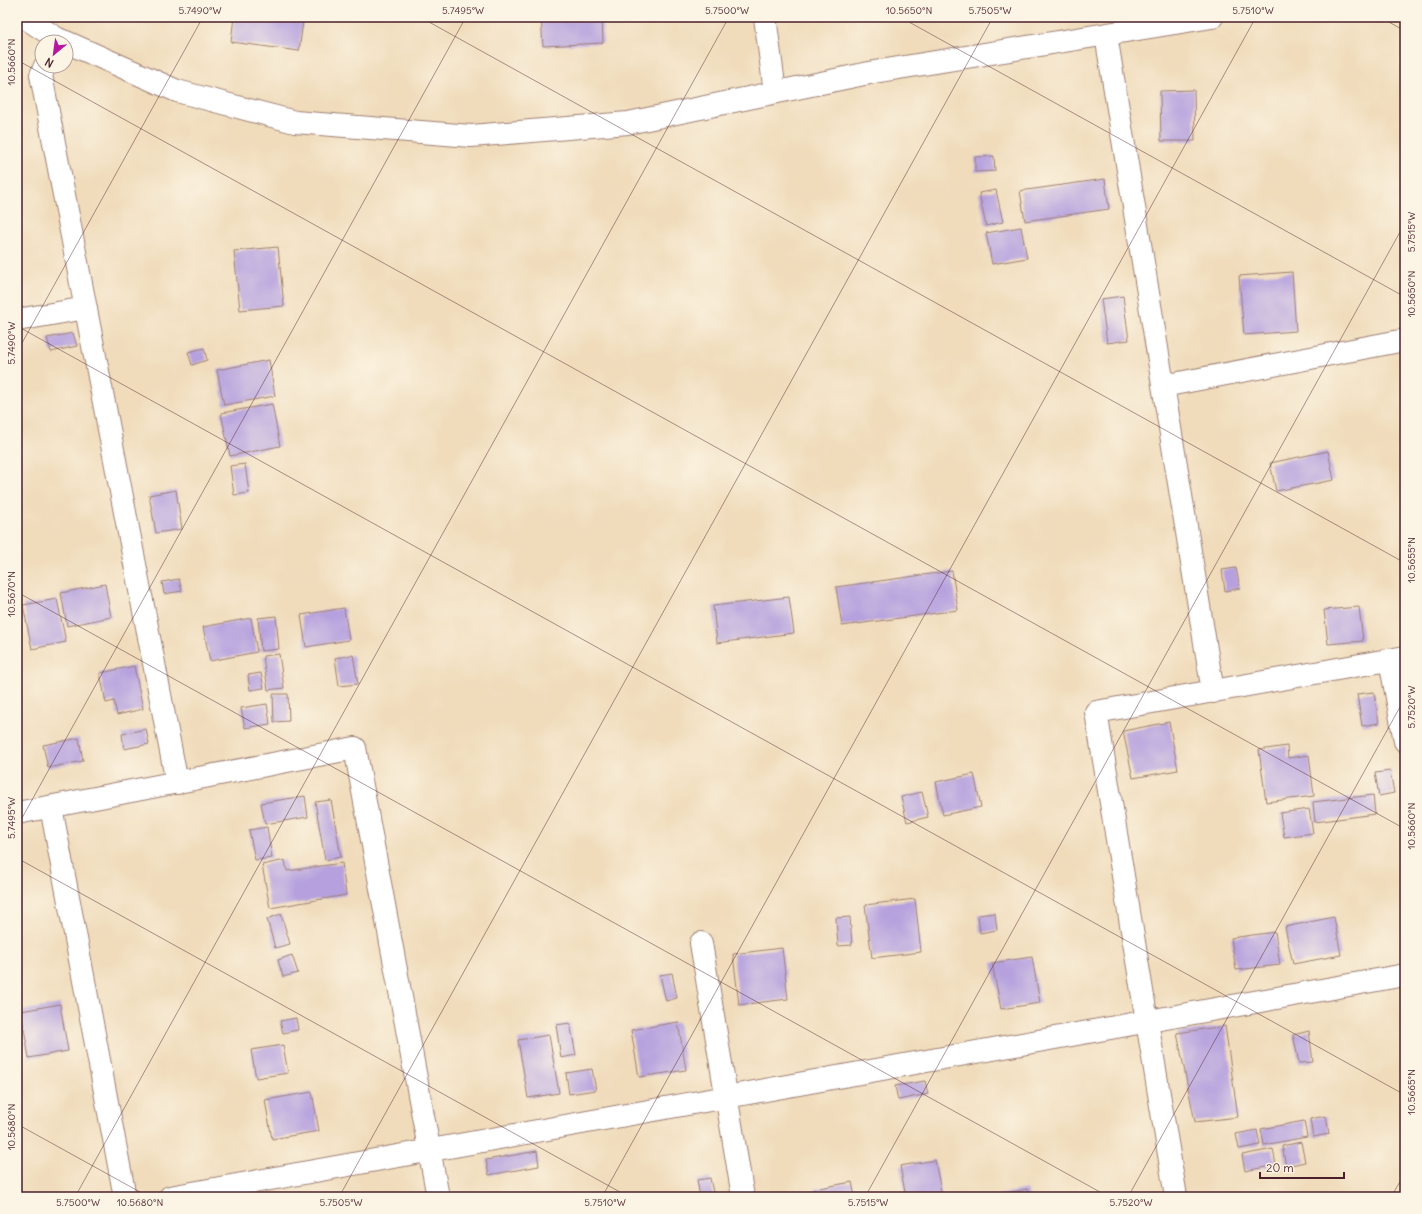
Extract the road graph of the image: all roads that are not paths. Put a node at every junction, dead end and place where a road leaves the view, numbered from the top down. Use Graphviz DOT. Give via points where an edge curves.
graph roads {
  1 [pos="24,17"];
  2 [pos="765,17"];
  3 [pos="1212,17"];
  4 [pos="50,34"];
  5 [pos="1106,35"];
  6 [pos="74,47"];
  7 [pos="41,74"];
  8 [pos="775,92"];
  9 [pos="86,308"];
  10 [pos="17,320"];
  11 [pos="1405,340"];
  12 [pos="1163,386"];
  13 [pos="1398,659"];
  14 [pos="1213,692"];
  15 [pos="1405,741"];
  16 [pos="177,783"];
  17 [pos="51,807"];
  18 [pos="17,814"];
  19 [pos="701,943"];
  20 [pos="1405,975"];
  21 [pos="1147,1021"];
  22 [pos="727,1097"];
  23 [pos="430,1150"];
  24 [pos="125,1197"];
  25 [pos="170,1197"];
  26 [pos="438,1197"];
  27 [pos="743,1197"];
  28 [pos="1176,1197"];
  1 -- 4 [label="street"];
  2 -- 8 [label="street"];
  3 -- 5 [label="street"];
  5 -- 8 [label="street" via="874,72"];
  5 -- 12 [label="street"];
  6 -- 8 [label="street" via="177,91 295,122 471,136 628,122"];
  7 -- 9 [label="street"];
  9 -- 10 [label="street"];
  9 -- 16 [label="street"];
  11 -- 12 [label="street"];
  12 -- 14 [label="street"];
  13 -- 14 [label="street"];
  13 -- 15 [label="street"];
  14 -- 21 [label="street" via="1096,712"];
  16 -- 17 [label="street"];
  16 -- 23 [label="street" via="355,748"];
  17 -- 18 [label="street"];
  17 -- 24 [label="street"];
  19 -- 22 [label="street"];
  20 -- 21 [label="street"];
  21 -- 22 [label="street"];
  21 -- 28 [label="street"];
  22 -- 23 [label="street"];
  22 -- 27 [label="street"];
  23 -- 25 [label="street"];
  23 -- 26 [label="street"];
}
